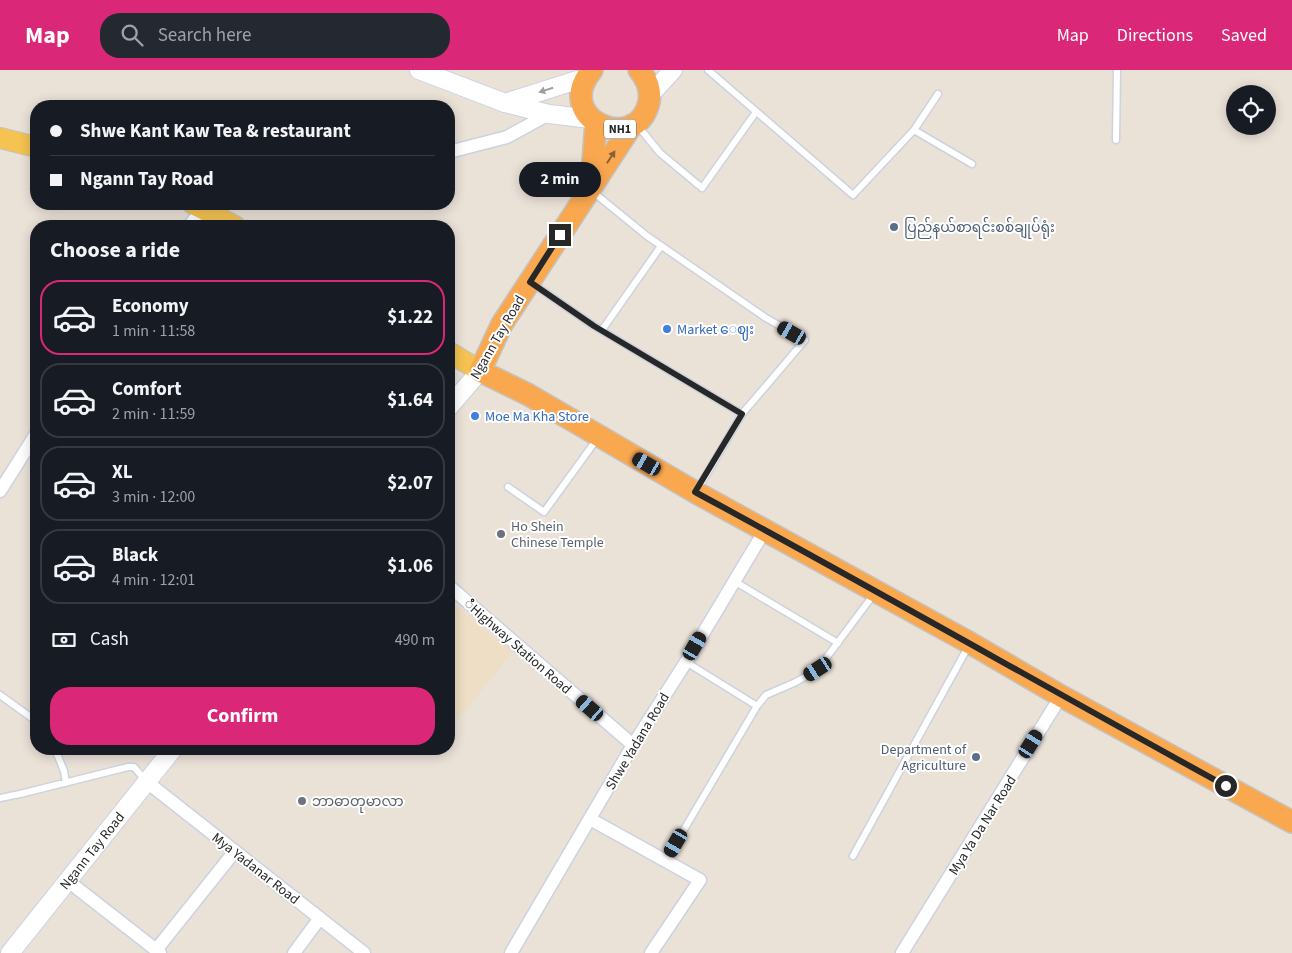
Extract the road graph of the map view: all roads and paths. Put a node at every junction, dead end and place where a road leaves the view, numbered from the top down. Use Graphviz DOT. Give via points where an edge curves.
graph roads {
  1 [pos="419,70"];
  2 [pos="639,70"];
  3 [pos="673,70"];
  4 [pos="708,70"];
  5 [pos="1117,70"];
  6 [pos="589,73"];
  7 [pos="938,94"];
  8 [pos="650,95"];
  9 [pos="505,103"];
  10 [pos="756,112"];
  11 [pos="548,114"];
  12 [pos="594,121"];
  13 [pos="634,124"];
  14 [pos="914,130"];
  15 [pos="0,138"];
  16 [pos="1116,140"];
  17 [pos="30,146"];
  18 [pos="455,150"];
  19 [pos="972,164"];
  20 [pos="590,189"];
  21 [pos="202,210"];
  22 [pos="211,210"];
  23 [pos="194,220"];
  24 [pos="226,220"];
  25 [pos="661,246"];
  26 [pos="530,282"];
  27 [pos="602,330"];
  28 [pos="455,356"];
  29 [pos="480,371"];
  30 [pos="455,400"];
  31 [pos="742,414"];
  32 [pos="599,436"];
  33 [pos="30,444"];
  34 [pos="508,487"];
  35 [pos="0,491"];
  36 [pos="695,492"];
  37 [pos="765,530"];
  38 [pos="733,580"];
  39 [pos="455,591"];
  40 [pos="877,591"];
  41 [pos="838,643"];
  42 [pos="970,643"];
  43 [pos="686,662"];
  44 [pos="0,695"];
  45 [pos="1061,696"];
  46 [pos="757,706"];
  47 [pos="30,717"];
  48 [pos="633,745"];
  49 [pos="57,755"];
  50 [pos="168,755"];
  51 [pos="147,782"];
  52 [pos="66,783"];
  53 [pos="0,798"];
  54 [pos="590,818"];
  55 [pos="1292,822"];
  56 [pos="235,851"];
  57 [pos="854,856"];
  58 [pos="666,860"];
  59 [pos="68,881"];
  60 [pos="320,918"];
  61 [pos="158,952"];
  62 [pos="10,953"];
  63 [pos="294,953"];
  64 [pos="364,953"];
  65 [pos="511,953"];
  66 [pos="651,953"];
  67 [pos="902,953"];
  1 -- 9 [label="main road"];
  2 -- 8 [label="highway"];
  3 -- 8 [label="main road"];
  4 -- 10 [label="lane"];
  5 -- 16 [label="lane"];
  6 -- 9 [label="main road, one-way"];
  6 -- 12 [label="highway, NH1" via="581,91 583,106"];
  7 -- 14 [label="lane"];
  8 -- 13 [label="highway, NH1" via="646,111"];
  9 -- 11 [label="main road"];
  10 -- 13 [label="lane" via="702,188 660,153"];
  10 -- 14 [label="lane" via="852,195"];
  11 -- 12 [label="main road"];
  11 -- 18 [label="street" via="507,137"];
  12 -- 13 [label="highway, NH1" via="607,128 620,129"];
  12 -- 20 [label="highway, Ngann Tay Road / NH1"];
  20 -- 13 [label="highway, Ngann Tay Road / NH1, one-way"];
  14 -- 19 [label="lane"];
  15 -- 17 [label="main road"];
  20 -- 25 [label="lane"];
  20 -- 26 [label="highway, Ngann Tay Road / NH1"];
  21 -- 23 [label="street"];
  22 -- 24 [label="main road"];
  25 -- 27 [label="lane"];
  25 -- 31 [label="lane" via="766,318 805,340"];
  26 -- 27 [label="lane"];
  26 -- 29 [label="highway, Ngann Tay Road / NH1" via="502,324"];
  27 -- 31 [label="lane"];
  28 -- 29 [label="main road"];
  29 -- 30 [label="main road, Ngann Tay Road"];
  29 -- 32 [label="highway"];
  31 -- 36 [label="lane"];
  32 -- 34 [label="lane" via="544,512"];
  32 -- 36 [label="highway"];
  33 -- 35 [label="street"];
  36 -- 37 [label="highway"];
  37 -- 38 [label="street, Shwe Yadana Road"];
  37 -- 40 [label="highway"];
  38 -- 41 [label="lane"];
  38 -- 43 [label="street, Shwe Yadana Road"];
  39 -- 48 [label="street, ံံံံHighway Station Road"];
  40 -- 41 [label="lane"];
  40 -- 42 [label="highway"];
  41 -- 46 [label="lane" via="818,669 766,695"];
  42 -- 45 [label="highway"];
  42 -- 57 [label="lane"];
  43 -- 46 [label="lane"];
  43 -- 48 [label="street, Shwe Yadana Road"];
  44 -- 47 [label="lane"];
  45 -- 55 [label="highway"];
  45 -- 67 [label="street, Mya Ya Da Nar Road"];
  46 -- 58 [label="lane"];
  48 -- 54 [label="street, Shwe Yadana Road"];
  49 -- 52 [label="lane"];
  50 -- 51 [label="main road, Ngann Tay Road"];
  51 -- 52 [label="lane" via="134,767 128,767"];
  51 -- 56 [label="street, Mya Yadanar Road"];
  51 -- 59 [label="main road, Ngann Tay Road"];
  52 -- 53 [label="lane"];
  54 -- 58 [label="street"];
  54 -- 65 [label="street, Shwe Yadana Road"];
  56 -- 60 [label="street, Mya Yadanar Road"];
  56 -- 61 [label="street"];
  58 -- 66 [label="street" via="700,880"];
  59 -- 61 [label="street"];
  59 -- 62 [label="main road, Ngann Tay Road"];
  60 -- 63 [label="street"];
  60 -- 64 [label="street, Mya Yadanar Road"];
}
